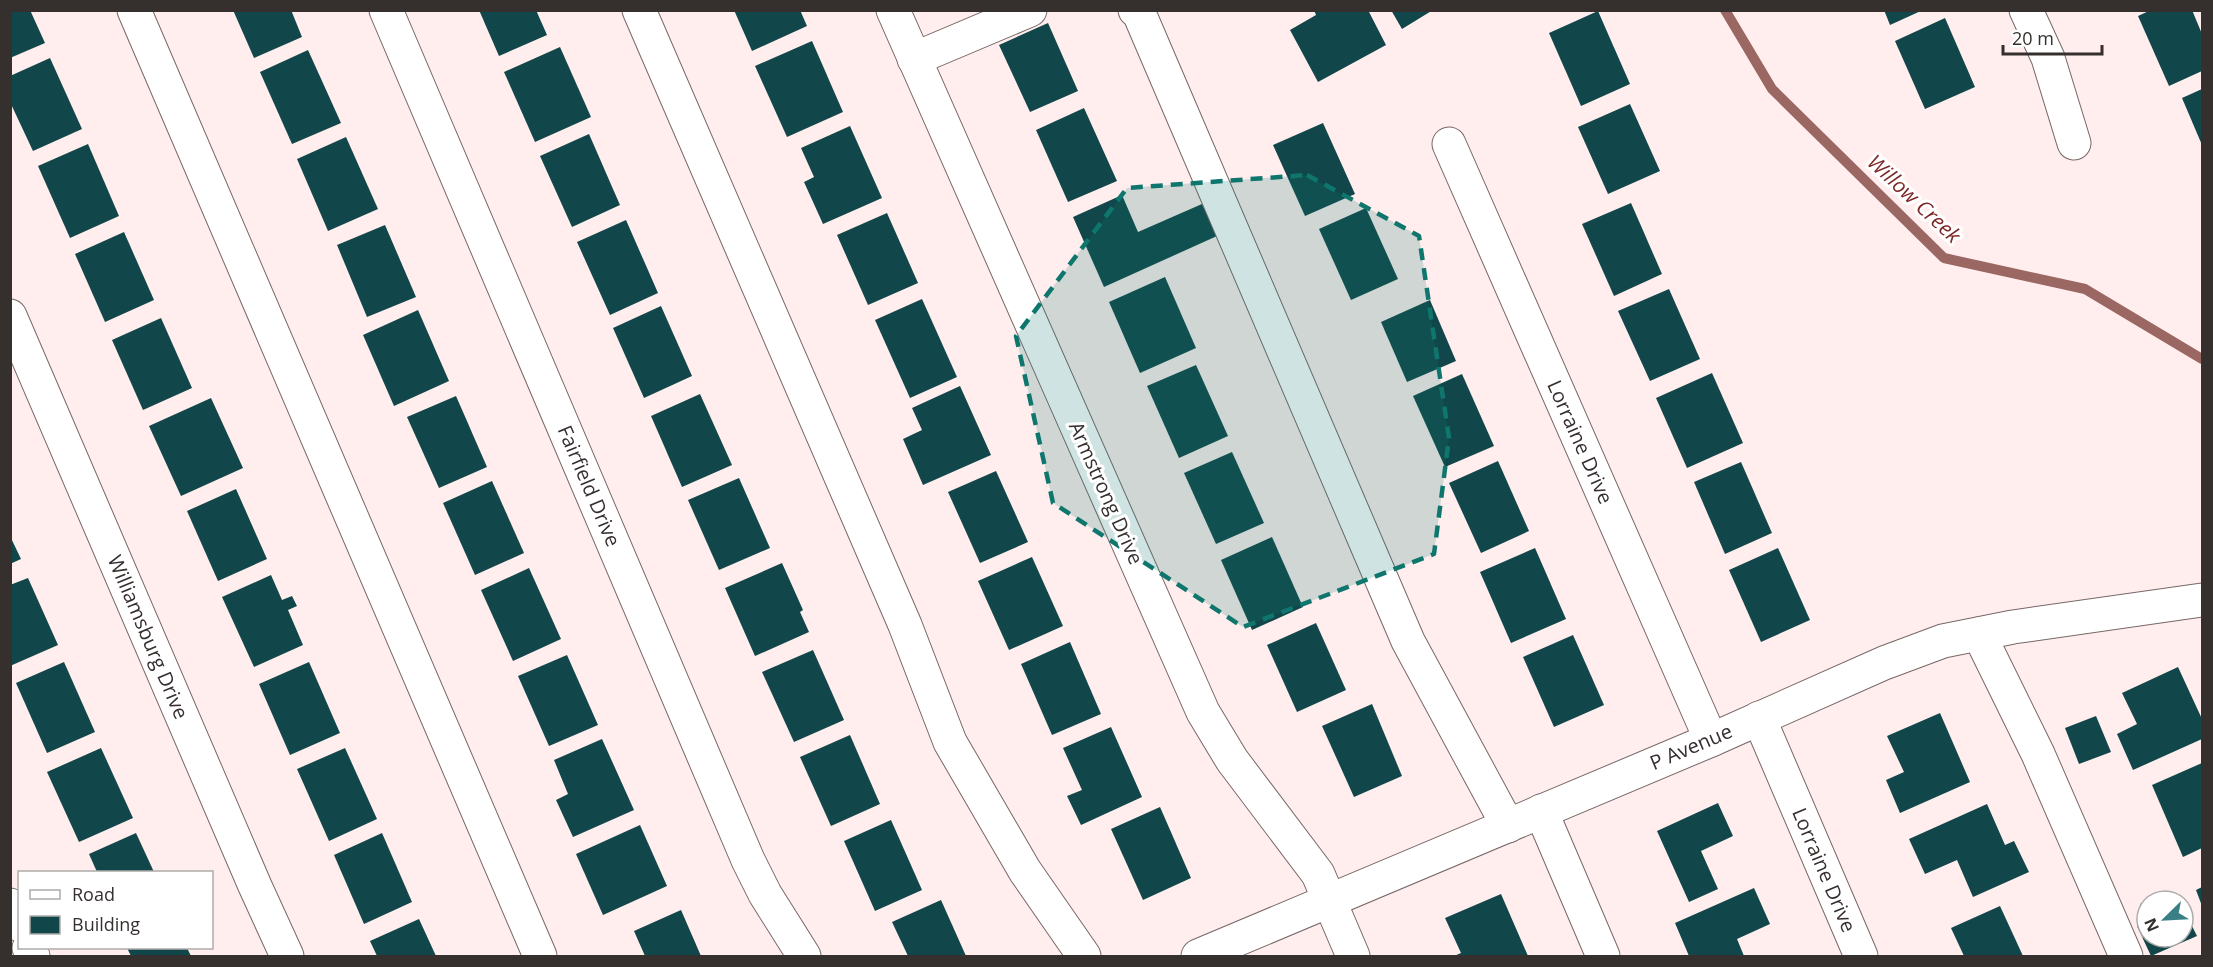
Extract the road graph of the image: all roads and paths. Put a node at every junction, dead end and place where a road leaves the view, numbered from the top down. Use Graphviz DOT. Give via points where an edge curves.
graph roads {
  1 [pos="134,10"];
  2 [pos="386,10"];
  3 [pos="639,10"];
  4 [pos="893,10"];
  5 [pos="1030,10"];
  6 [pos="1135,10"];
  7 [pos="2026,10"];
  8 [pos="914,59"];
  9 [pos="2074,143"];
  10 [pos="1449,144"];
  11 [pos="10,316"];
  12 [pos="2202,600"];
  13 [pos="1979,634"];
  14 [pos="1759,718"];
  15 [pos="1711,740"];
  16 [pos="1541,812"];
  17 [pos="1508,826"];
  18 [pos="1330,901"];
  19 [pos="10,905"];
  20 [pos="18,921"];
  21 [pos="287,957"];
  22 [pos="540,957"];
  23 [pos="804,957"];
  24 [pos="1084,957"];
  25 [pos="1198,957"];
  26 [pos="1353,957"];
  27 [pos="1603,957"];
  28 [pos="1861,957"];
  29 [pos="2126,957"];
  1 -- 22 [label="street"];
  2 -- 23 [label="street, Fairfield Drive" via="748,860"];
  3 -- 24 [label="street" via="905,626 950,742 1025,871"];
  4 -- 8 [label="street, Armstrong Drive"];
  5 -- 8 [label="street"];
  6 -- 17 [label="street" via="1408,641"];
  7 -- 9 [label="street" via="2048,58"];
  8 -- 18 [label="street, Armstrong Drive" via="1203,712 1232,760 1318,874"];
  10 -- 15 [label="street, Lorraine Drive"];
  11 -- 21 [label="street, Williamsburg Drive"];
  12 -- 13 [label="street, P Avenue"];
  13 -- 14 [label="street, P Avenue" via="1943,641 1884,663"];
  13 -- 29 [label="street" via="2038,754"];
  14 -- 15 [label="street, P Avenue"];
  14 -- 28 [label="street, Lorraine Drive"];
  15 -- 16 [label="street, P Avenue"];
  16 -- 17 [label="street, P Avenue"];
  16 -- 27 [label="street"];
  17 -- 18 [label="street, P Avenue"];
  18 -- 25 [label="street, P Avenue"];
  18 -- 26 [label="street, Armstrong Drive"];
  19 -- 20 [label="street"];
}
